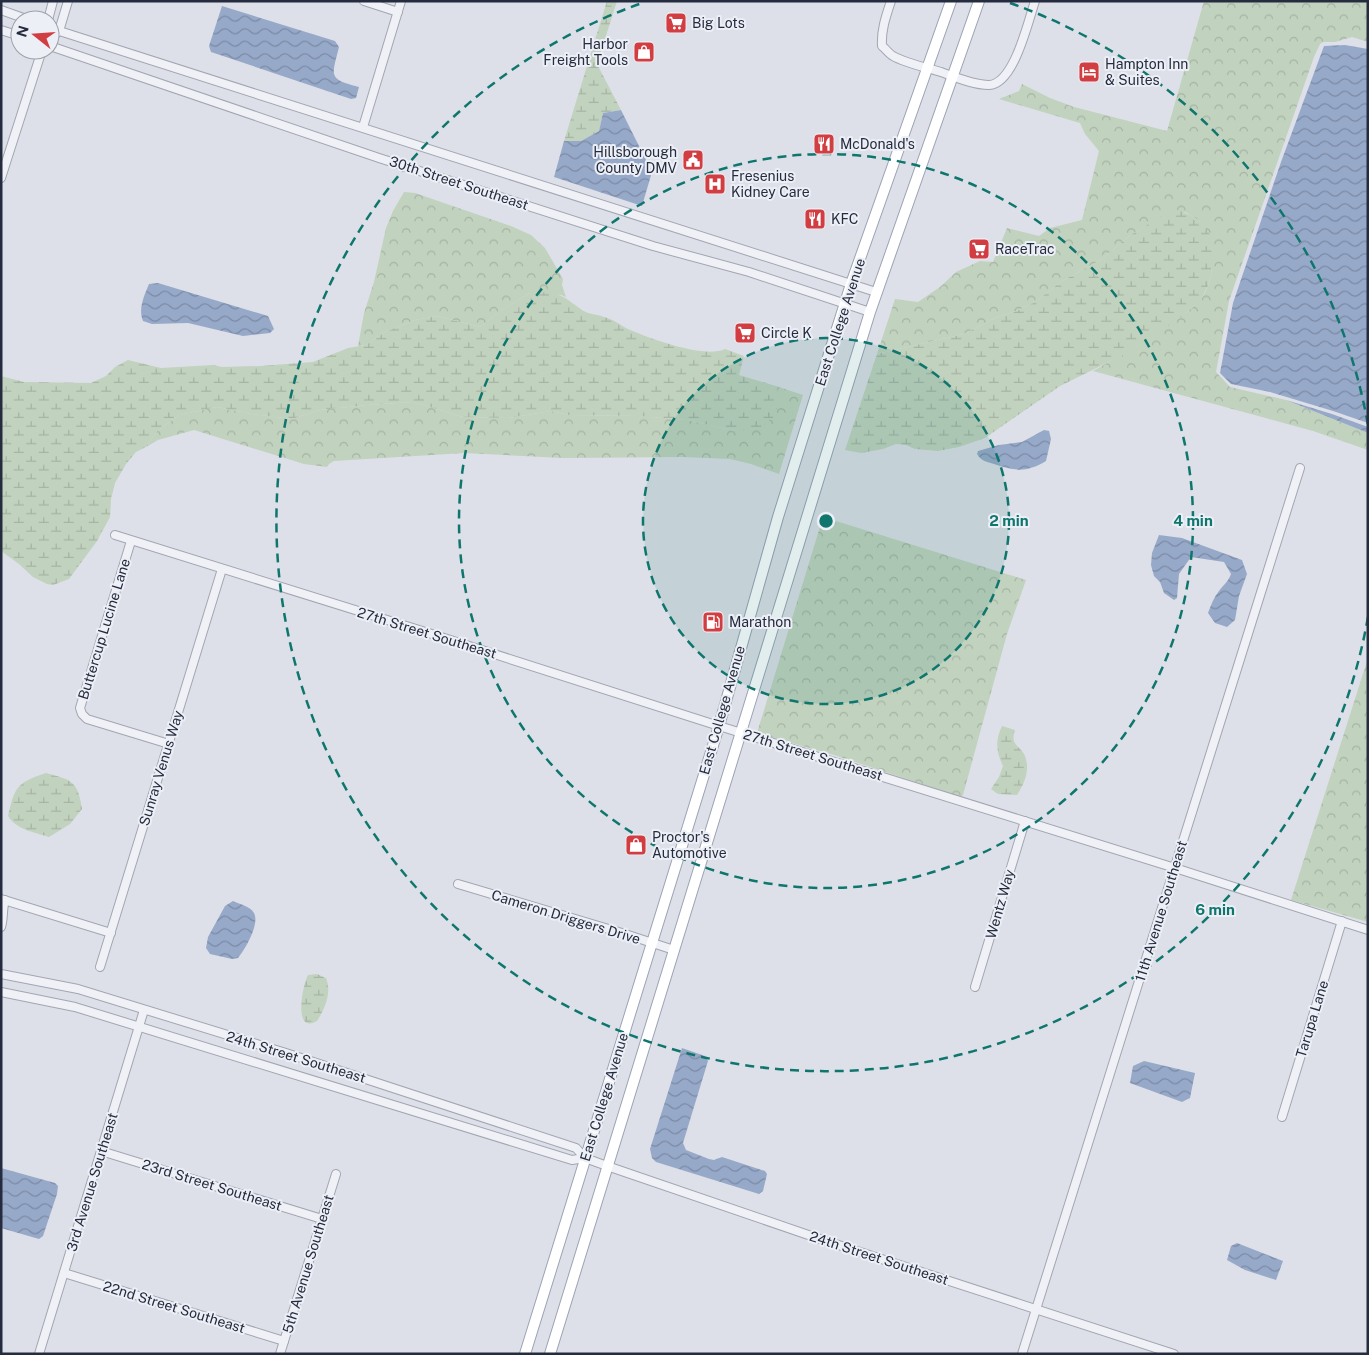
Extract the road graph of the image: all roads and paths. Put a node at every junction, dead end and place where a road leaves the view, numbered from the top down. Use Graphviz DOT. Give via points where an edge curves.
graph roads {
  1 [pos="68,1"];
  2 [pos="364,1"];
  3 [pos="401,1"];
  4 [pos="891,1"];
  5 [pos="950,1"];
  6 [pos="979,1"];
  7 [pos="1035,1"];
  8 [pos="398,12"];
  9 [pos="60,28"];
  10 [pos="60,31"];
  11 [pos="60,49"];
  12 [pos="39,60"];
  13 [pos="927,68"];
  14 [pos="953,76"];
  15 [pos="363,127"];
  16 [pos="1,178"];
  17 [pos="851,284"];
  18 [pos="876,292"];
  19 [pos="845,304"];
  20 [pos="870,312"];
  21 [pos="1300,468"];
  22 [pos="115,536"];
  23 [pos="131,541"];
  24 [pos="222,570"];
  25 [pos="719,726"];
  26 [pos="741,733"];
  27 [pos="169,744"];
  28 [pos="1024,820"];
  29 [pos="1175,868"];
  30 [pos="458,884"];
  31 [pos="3,899"];
  32 [pos="2,910"];
  33 [pos="1342,921"];
  34 [pos="1,927"];
  35 [pos="1368,930"];
  36 [pos="111,933"];
  37 [pos="652,943"];
  38 [pos="674,950"];
  39 [pos="100,967"];
  40 [pos="1,974"];
  41 [pos="976,987"];
  42 [pos="1,992"];
  43 [pos="144,1010"];
  44 [pos="139,1027"];
  45 [pos="1282,1117"];
  46 [pos="101,1151"];
  47 [pos="584,1158"];
  48 [pos="607,1166"];
  49 [pos="336,1174"];
  50 [pos="322,1219"];
  51 [pos="64,1273"];
  52 [pos="1036,1309"];
  53 [pos="284,1341"];
  54 [pos="39,1354"];
  55 [pos="280,1354"];
  56 [pos="525,1354"];
  57 [pos="550,1354"];
  58 [pos="1022,1354"];
  59 [pos="1174,1354"];
  1 -- 9 [label="street"];
  2 -- 8 [label="street"];
  3 -- 8 [label="street"];
  4 -- 13 [label="street" via="884,20 882,46 893,56"];
  5 -- 13 [label="main road, East College Avenue"];
  6 -- 14 [label="main road, East College Avenue"];
  7 -- 14 [label="street" via="1008,74 990,85"];
  8 -- 15 [label="street"];
  10 -- 15 [label="street, 30th Street Southeast"];
  11 -- 19 [label="street, 30th Street Southeast" via="379,158"];
  12 -- 16 [label="street"];
  13 -- 14 [label="street"];
  13 -- 17 [label="main road, East College Avenue"];
  14 -- 18 [label="main road, East College Avenue"];
  15 -- 17 [label="street, 30th Street Southeast"];
  17 -- 18 [label="street, 30th Street Southeast"];
  17 -- 19 [label="main road, East College Avenue"];
  18 -- 20 [label="main road, East College Avenue"];
  19 -- 20 [label="street, 30th Street Southeast"];
  19 -- 25 [label="main road, East College Avenue" via="778,517"];
  20 -- 26 [label="main road, East College Avenue"];
  21 -- 29 [label="street, 11th Avenue Southeast"];
  22 -- 23 [label="street, 27th Street Southeast"];
  23 -- 24 [label="street, 27th Street Southeast"];
  23 -- 27 [label="street, Buttercup Lucine Lane" via="80,708 87,720"];
  24 -- 25 [label="street, 27th Street Southeast"];
  24 -- 27 [label="street, Sunray Venus Way"];
  25 -- 26 [label="street, 27th Street Southeast"];
  25 -- 37 [label="main road, East College Avenue"];
  26 -- 28 [label="street, 27th Street Southeast"];
  26 -- 38 [label="main road, East College Avenue"];
  27 -- 36 [label="street, Sunray Venus Way"];
  28 -- 29 [label="street, 27th Street Southeast"];
  28 -- 41 [label="street, Wentz Way"];
  29 -- 33 [label="street, 27th Street Southeast"];
  29 -- 52 [label="street, 11th Avenue Southeast"];
  30 -- 37 [label="street, Cameron Driggers Drive"];
  31 -- 32 [label="street"];
  31 -- 36 [label="street"];
  32 -- 34 [label="street"];
  33 -- 35 [label="street, 27th Street Southeast"];
  33 -- 45 [label="street, Tarupa Lane"];
  36 -- 39 [label="street, Sunray Venus Way"];
  37 -- 38 [label="street, Cameron Driggers Drive"];
  37 -- 47 [label="main road, East College Avenue"];
  38 -- 48 [label="main road, East College Avenue"];
  40 -- 43 [label="street, 24th Street Southeast" via="78,989"];
  42 -- 44 [label="street, 24th Street Southeast" via="75,1006"];
  43 -- 44 [label="street, 3rd Avenue Southeast"];
  43 -- 47 [label="street, 24th Street Southeast" via="576,1148"];
  44 -- 46 [label="street, 3rd Avenue Southeast"];
  44 -- 47 [label="street, 24th Street Southeast" via="572,1160"];
  46 -- 50 [label="street, 23rd Street Southeast"];
  46 -- 51 [label="street, 3rd Avenue Southeast"];
  47 -- 48 [label="street, 24th Street Southeast"];
  47 -- 56 [label="main road, East College Avenue"];
  48 -- 52 [label="street, 24th Street Southeast"];
  48 -- 57 [label="main road, East College Avenue"];
  49 -- 50 [label="street, 5th Avenue Southeast"];
  50 -- 53 [label="street, 5th Avenue Southeast"];
  51 -- 53 [label="street, 22nd Street Southeast"];
  51 -- 54 [label="street, 3rd Avenue Southeast"];
  52 -- 58 [label="street, 11th Avenue Southeast"];
  52 -- 59 [label="street, 24th Street Southeast"];
  53 -- 55 [label="street, 5th Avenue Southeast"];
}
